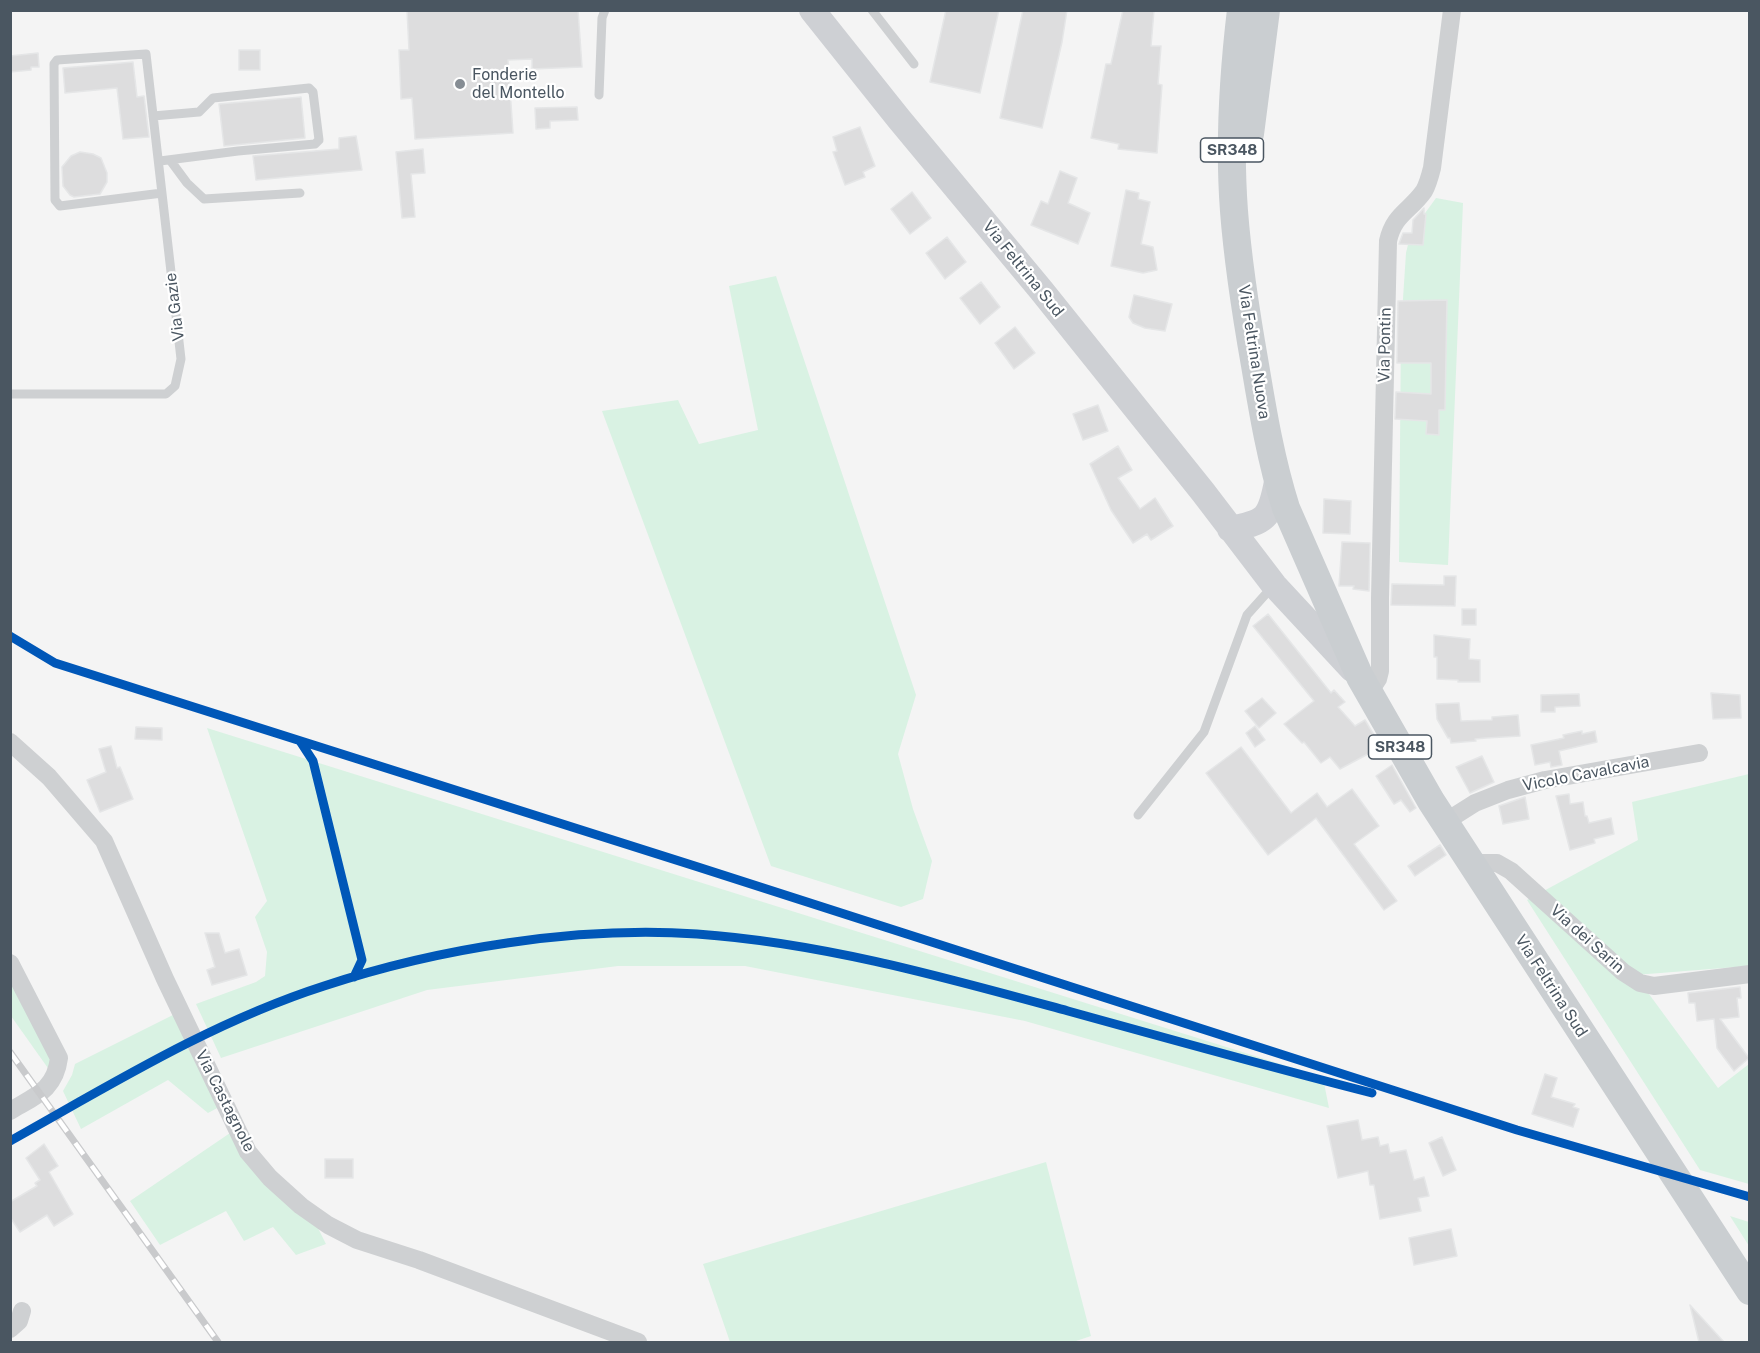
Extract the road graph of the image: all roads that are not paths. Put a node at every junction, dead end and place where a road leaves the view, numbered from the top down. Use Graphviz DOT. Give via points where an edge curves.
graph roads {
  1 [pos="605,10"];
  2 [pos="812,10"];
  3 [pos="872,10"];
  4 [pos="1241,10"];
  5 [pos="1266,10"];
  6 [pos="1452,10"];
  7 [pos="914,64"];
  8 [pos="599,95"];
  9 [pos="153,116"];
  10 [pos="170,160"];
  11 [pos="159,161"];
  12 [pos="162,193"];
  13 [pos="300,193"];
  14 [pos="1243,289"];
  15 [pos="10,394"];
  16 [pos="1277,482"];
  17 [pos="1230,529"];
  18 [pos="1274,585"];
  19 [pos="1364,685"];
  20 [pos="10,742"];
  21 [pos="1699,753"];
  22 [pos="1438,812"];
  23 [pos="1138,815"];
  24 [pos="1472,863"];
  25 [pos="10,963"];
  26 [pos="1749,974"];
  27 [pos="10,1111"];
  28 [pos="1749,1291"];
  29 [pos="22,1311"];
  30 [pos="10,1329"];
  31 [pos="638,1342"];
  1 -- 8 [label="lane"];
  2 -- 17 [label="main road, Via Feltrina Sud" via="1056,308"];
  3 -- 7 [label="lane"];
  4 -- 14 [label="main road, Via Feltrina Nuova / SR348" via="1232,146"];
  5 -- 14 [label="main road" via="1247,160"];
  6 -- 19 [label="street, Via Pontin" via="1432,168 1426,188 1398,218 1388,241 1380,671 1378,679"];
  9 -- 10 [label="lane" via="199,112 213,98 309,88 313,92 320,140 315,144"];
  9 -- 11 [label="lane, Via Gazie"];
  9 -- 12 [label="lane, Via Gazie" via="146,54 57,60 54,64 55,200 60,206"];
  10 -- 11 [label="lane"];
  10 -- 13 [label="lane" via="204,199"];
  11 -- 12 [label="lane, Via Gazie"];
  12 -- 15 [label="lane, Via Gazie" via="181,359 175,386 166,394"];
  14 -- 16 [label="main road, Via Feltrina Nuova / SR348"];
  16 -- 17 [label="main road" via="1267,515 1260,522"];
  16 -- 19 [label="main road, Via Feltrina Nuova / SR348" via="1295,532"];
  17 -- 18 [label="main road, Via Feltrina Sud"];
  18 -- 19 [label="main road, Via Feltrina Sud"];
  18 -- 23 [label="lane" via="1247,615 1204,732"];
  19 -- 22 [label="main road, Via Feltrina Sud / SR348"];
  20 -- 31 [label="street, Via Castagnole" via="49,777 104,841 248,1152 270,1178 301,1206 357,1240"];
  21 -- 22 [label="street, Vicolo Cavalcavia" via="1545,780"];
  22 -- 24 [label="main road, Via Feltrina Sud"];
  24 -- 26 [label="street, Via dei Sarin" via="1497,863 1511,871 1640,983 1654,986"];
  24 -- 28 [label="main road, Via Feltrina Sud"];
  25 -- 27 [label="street" via="59,1058 52,1083"];
  29 -- 30 [label="street" via="19,1321"];
}
